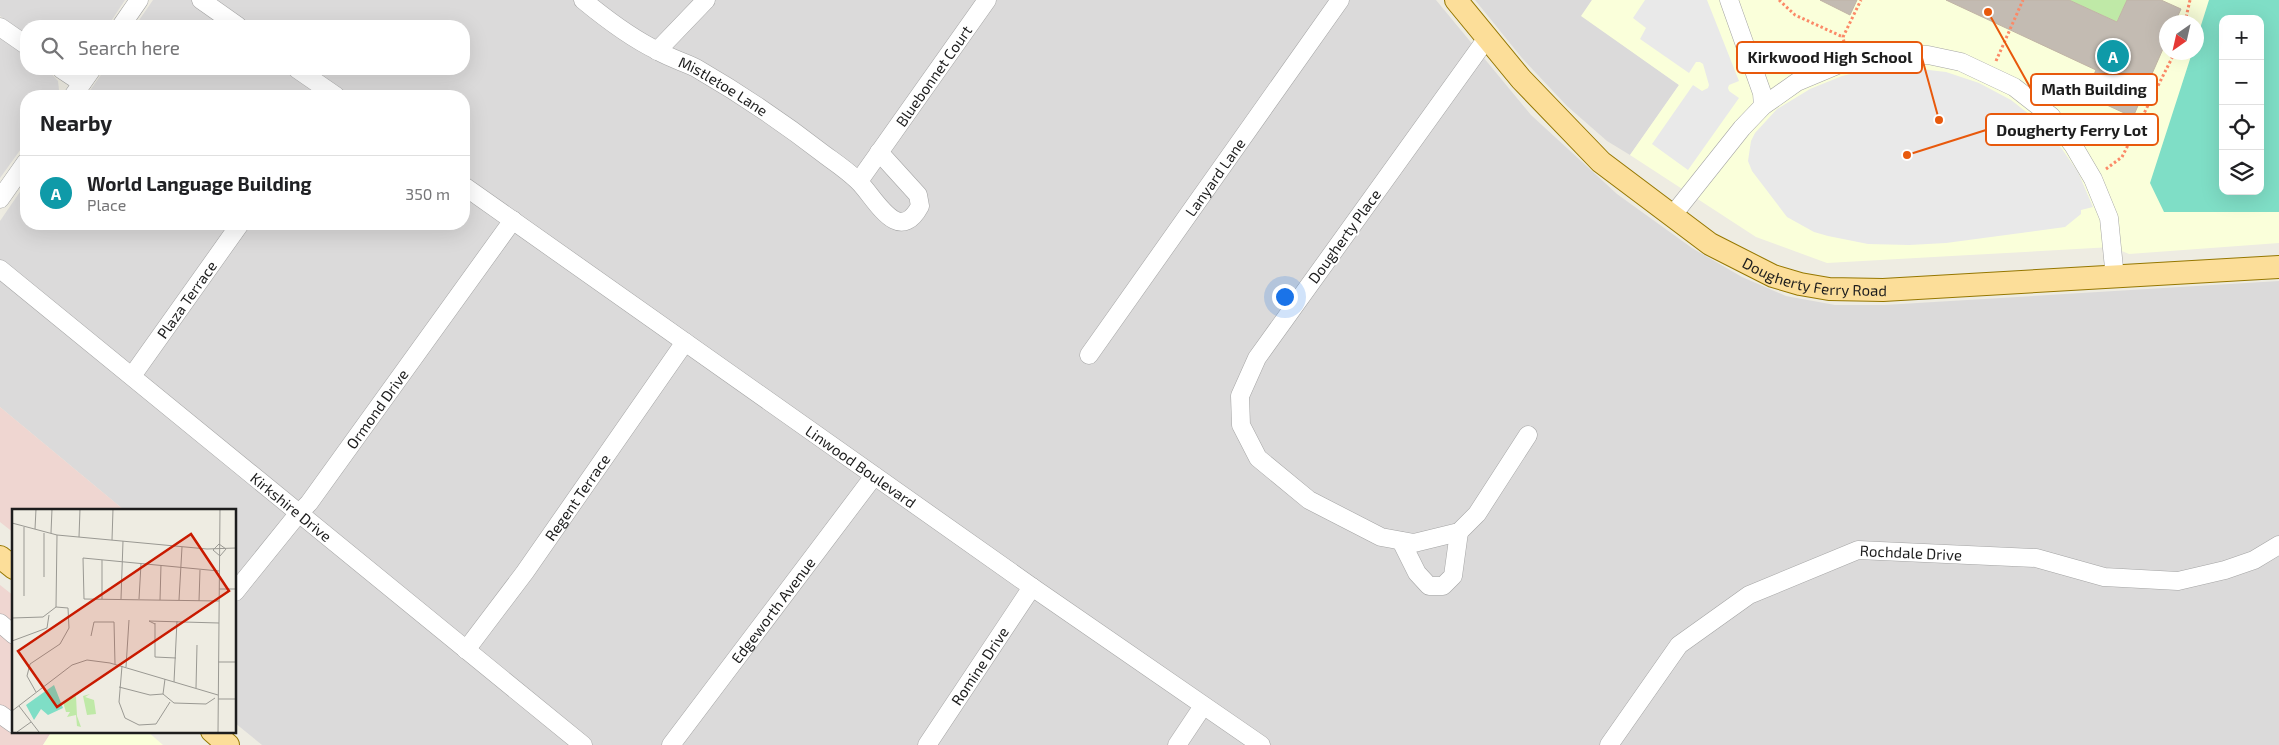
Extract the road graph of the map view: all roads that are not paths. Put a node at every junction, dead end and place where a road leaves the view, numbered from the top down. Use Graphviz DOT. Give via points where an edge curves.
graph roads {
  1 [pos="139,0"];
  2 [pos="201,0"];
  3 [pos="583,0"];
  4 [pos="706,0"];
  5 [pos="987,0"];
  6 [pos="1340,0"];
  7 [pos="1456,0"];
  8 [pos="1729,0"];
  9 [pos="125,20"];
  10 [pos="229,20"];
  11 [pos="0,27"];
  12 [pos="1487,38"];
  13 [pos="20,41"];
  14 [pos="657,51"];
  15 [pos="70,75"];
  16 [pos="306,75"];
  17 [pos="82,83"];
  18 [pos="326,90"];
  19 [pos="1763,106"];
  20 [pos="879,152"];
  21 [pos="20,171"];
  22 [pos="859,181"];
  23 [pos="470,190"];
  24 [pos="0,199"];
  25 [pos="1672,216"];
  26 [pos="513,220"];
  27 [pos="236,230"];
  28 [pos="2279,267"];
  29 [pos="0,269"];
  30 [pos="2115,278"];
  31 [pos="686,342"];
  32 [pos="1089,355"];
  33 [pos="132,376"];
  34 [pos="1528,435"];
  35 [pos="874,476"];
  36 [pos="298,514"];
  37 [pos="1459,532"];
  38 [pos="1401,540"];
  39 [pos="2279,545"];
  40 [pos="0,557"];
  41 [pos="12,566"];
  42 [pos="1032,587"];
  43 [pos="236,591"];
  44 [pos="0,623"];
  45 [pos="12,633"];
  46 [pos="466,650"];
  47 [pos="1203,706"];
  48 [pos="0,714"];
  49 [pos="12,723"];
  50 [pos="213,732"];
  51 [pos="228,745"];
  52 [pos="583,745"];
  53 [pos="671,745"];
  54 [pos="927,745"];
  55 [pos="1177,745"];
  56 [pos="1261,745"];
  57 [pos="1610,745"];
  1 -- 9 [label="street"];
  2 -- 10 [label="street"];
  3 -- 14 [label="street, Mistletoe Lane" via="606,20"];
  4 -- 14 [label="street"];
  5 -- 20 [label="street, Bluebonnet Court"];
  6 -- 32 [label="street, Lanyard Lane"];
  7 -- 12 [label="main road, Dougherty Ferry Road"];
  8 -- 19 [label="street" via="1762,93"];
  11 -- 13 [label="street"];
  12 -- 25 [label="main road, Dougherty Ferry Road" via="1589,150"];
  12 -- 38 [label="street, Dougherty Place" via="1257,358 1240,396 1241,425 1258,458 1309,500 1381,537"];
  14 -- 22 [label="street, Mistletoe Lane" via="695,68 784,122"];
  15 -- 17 [label="street"];
  16 -- 18 [label="street"];
  19 -- 25 [label="street"];
  19 -- 30 [label="street" via="1797,82 1840,64 1888,55 1928,55 1960,62 2014,87 2051,116 2073,144 2092,179 2109,218"];
  20 -- 22 [label="street, Bluebonnet Court"];
  20 -- 22 [label="street" via="918,195 920,206 916,214 908,220 897,221 878,205"];
  21 -- 24 [label="street"];
  23 -- 26 [label="street, Linwood Boulevard"];
  25 -- 30 [label="main road, Dougherty Ferry Road" via="1710,244 1772,276 1829,289 1903,290"];
  26 -- 31 [label="street, Linwood Boulevard"];
  26 -- 36 [label="street, Ormond Drive"];
  27 -- 33 [label="street, Plaza Terrace"];
  28 -- 30 [label="main road, Dougherty Ferry Road"];
  29 -- 33 [label="street, Kirkshire Drive"];
  31 -- 35 [label="street, Linwood Boulevard"];
  31 -- 46 [label="street, Regent Terrace"];
  33 -- 36 [label="street, Kirkshire Drive"];
  34 -- 37 [label="street" via="1477,514"];
  35 -- 42 [label="street, Linwood Boulevard"];
  35 -- 53 [label="street, Edgeworth Avenue"];
  36 -- 43 [label="street, Ormond Drive"];
  36 -- 46 [label="street, Kirkshire Drive"];
  37 -- 38 [label="street, Dougherty Place" via="1414,543"];
  37 -- 38 [label="street" via="1453,576 1443,586 1429,586 1422,580"];
  39 -- 57 [label="street, Rochdale Drive" via="2254,560 2178,581 2104,577 2036,558 1858,550 1749,595 1679,645"];
  40 -- 41 [label="main road"];
  42 -- 47 [label="street, Linwood Boulevard"];
  42 -- 54 [label="street, Romine Drive"];
  44 -- 45 [label="street"];
  46 -- 52 [label="street, Kirkshire Drive"];
  47 -- 55 [label="street"];
  47 -- 56 [label="street, Linwood Boulevard"];
  48 -- 49 [label="street"];
  50 -- 51 [label="main road"];
}
